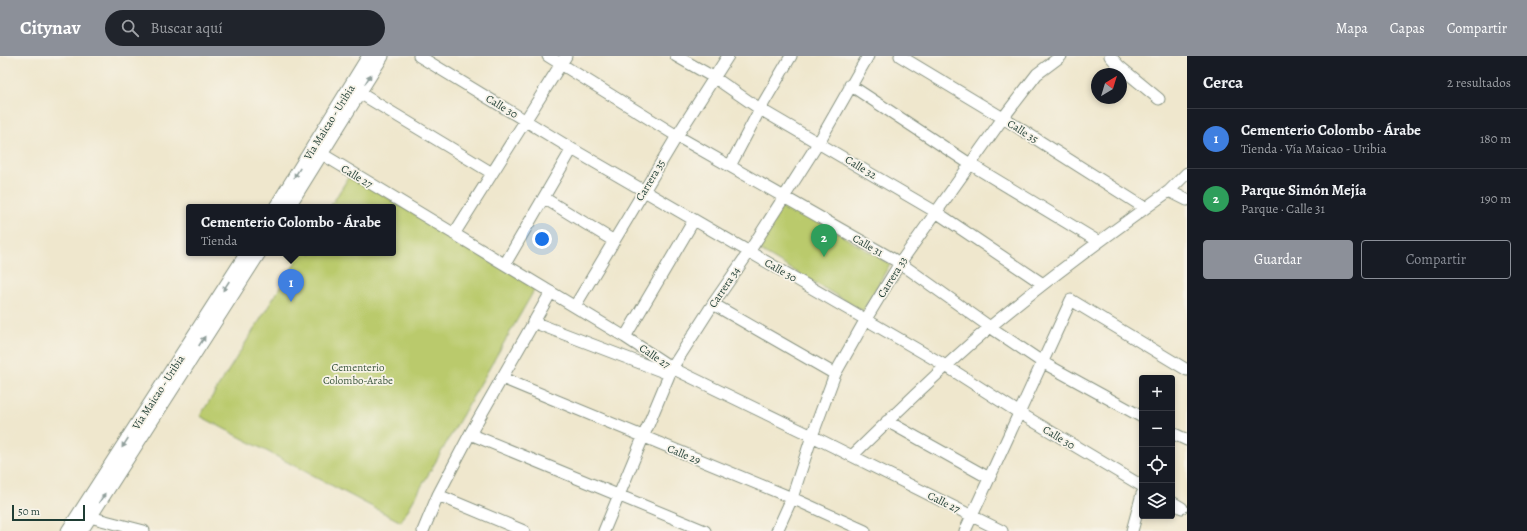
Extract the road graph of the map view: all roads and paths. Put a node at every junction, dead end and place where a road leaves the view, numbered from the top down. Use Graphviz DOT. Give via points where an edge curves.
graph roads {
  1 [pos="369,56"];
  2 [pos="382,56"];
  3 [pos="419,56"];
  4 [pos="548,56"];
  5 [pos="676,56"];
  6 [pos="728,56"];
  7 [pos="790,56"];
  8 [pos="868,56"];
  9 [pos="1061,56"];
  10 [pos="1110,56"];
  11 [pos="906,57"];
  12 [pos="564,60"];
  13 [pos="715,78"];
  14 [pos="850,85"];
  15 [pos="355,91"];
  16 [pos="1159,99"];
  17 [pos="760,109"];
  18 [pos="1003,118"];
  19 [pos="525,120"];
  20 [pos="677,136"];
  21 [pos="819,142"];
  22 [pos="572,149"];
  23 [pos="322,154"];
  24 [pos="970,164"];
  25 [pos="730,166"];
  26 [pos="492,173"];
  27 [pos="1187,173"];
  28 [pos="644,191"];
  29 [pos="1169,191"];
  30 [pos="785,196"];
  31 [pos="544,198"];
  32 [pos="1187,200"];
  33 [pos="278,204"];
  34 [pos="290,204"];
  35 [pos="1145,208"];
  36 [pos="936,212"];
  37 [pos="694,220"];
  38 [pos="454,234"];
  39 [pos="614,241"];
  40 [pos="1099,242"];
  41 [pos="749,252"];
  42 [pos="244,256"];
  43 [pos="257,256"];
  44 [pos="900,263"];
  45 [pos="505,264"];
  46 [pos="1043,284"];
  47 [pos="551,292"];
  48 [pos="712,304"];
  49 [pos="575,306"];
  50 [pos="866,319"];
  51 [pos="533,322"];
  52 [pos="990,327"];
  53 [pos="625,337"];
  54 [pos="1042,362"];
  55 [pos="946,366"];
  56 [pos="1187,370"];
  57 [pos="670,371"];
  58 [pos="835,374"];
  59 [pos="502,378"];
  60 [pos="1018,412"];
  61 [pos="1139,415"];
  62 [pos="887,421"];
  63 [pos="470,434"];
  64 [pos="1175,434"];
  65 [pos="812,436"];
  66 [pos="643,437"];
  67 [pos="1187,440"];
  68 [pos="852,456"];
  69 [pos="988,478"];
  70 [pos="1139,484"];
  71 [pos="438,495"];
  72 [pos="619,495"];
  73 [pos="792,498"];
  74 [pos="1175,504"];
  75 [pos="1139,505"];
  76 [pos="1182,508"];
  77 [pos="85,515"];
  78 [pos="972,515"];
  79 [pos="68,531"];
  80 [pos="81,531"];
  81 [pos="144,531"];
  82 [pos="423,531"];
  83 [pos="524,531"];
  84 [pos="604,531"];
  85 [pos="705,531"];
  86 [pos="777,531"];
  87 [pos="865,531"];
  88 [pos="965,531"];
  89 [pos="1002,531"];
  90 [pos="1132,531"];
  1 -- 15 [label="street, Vía Maicao - Uribia"];
  15 -- 2 [label="street, Vía Maicao - Uribia, one-way"];
  3 -- 19 [label="street, Calle 30"];
  4 -- 12 [label="street, Calle 31"];
  5 -- 13 [label="street, Calle 32"];
  6 -- 13 [label="street, Carrera 35"];
  7 -- 17 [label="street"];
  8 -- 14 [label="street, Carrera 34"];
  9 -- 18 [label="street, Carrera 33" via="1037,74"];
  10 -- 16 [label="street"];
  11 -- 18 [label="street, Calle 35"];
  12 -- 19 [label="street"];
  12 -- 20 [label="street, Calle 31"];
  13 -- 17 [label="street, Calle 32"];
  13 -- 20 [label="street, Carrera 35"];
  14 -- 21 [label="street, Carrera 34"];
  14 -- 24 [label="street"];
  15 -- 23 [label="street, Vía Maicao - Uribia"];
  15 -- 26 [label="street"];
  15 -- 33 [label="street, Vía Maicao - Uribia, one-way"];
  17 -- 21 [label="street, Calle 32"];
  17 -- 25 [label="street"];
  18 -- 24 [label="street, Carrera 33"];
  18 -- 35 [label="street, Calle 35"];
  19 -- 22 [label="street, Calle 30"];
  19 -- 26 [label="street"];
  20 -- 25 [label="street, Calle 31"];
  20 -- 28 [label="street, Carrera 35"];
  21 -- 30 [label="street, Carrera 34"];
  21 -- 36 [label="street, Calle 32"];
  22 -- 28 [label="street, Calle 30"];
  22 -- 31 [label="street"];
  23 -- 34 [label="street, Vía Maicao - Uribia"];
  23 -- 38 [label="street, Calle 27"];
  24 -- 36 [label="street, Carrera 33"];
  24 -- 40 [label="street"];
  25 -- 30 [label="street, Calle 31"];
  26 -- 38 [label="street"];
  27 -- 29 [label="street"];
  28 -- 37 [label="street, Calle 30"];
  28 -- 39 [label="street, Carrera 35"];
  29 -- 32 [label="street"];
  29 -- 35 [label="street"];
  30 -- 41 [label="street, Carrera 34"];
  30 -- 44 [label="street, Calle 31"];
  31 -- 39 [label="street"];
  31 -- 45 [label="street"];
  35 -- 40 [label="street"];
  36 -- 44 [label="street, Carrera 33"];
  36 -- 46 [label="street, Calle 32"];
  37 -- 41 [label="street, Calle 30"];
  37 -- 53 [label="street"];
  38 -- 45 [label="street, Calle 27"];
  39 -- 49 [label="street, Carrera 35"];
  40 -- 46 [label="street"];
  41 -- 48 [label="street, Carrera 34"];
  41 -- 50 [label="street, Calle 30"];
  42 -- 77 [label="street, Vía Maicao - Uribia, one-way"];
  77 -- 43 [label="street, Vía Maicao - Uribia, one-way"];
  44 -- 50 [label="street, Carrera 33"];
  44 -- 52 [label="street, Calle 31"];
  45 -- 47 [label="street, Calle 27"];
  46 -- 52 [label="street"];
  47 -- 49 [label="street, Calle 27"];
  47 -- 51 [label="street"];
  48 -- 57 [label="street, Carrera 34"];
  48 -- 58 [label="street"];
  49 -- 53 [label="street, Calle 27"];
  50 -- 55 [label="street, Calle 30"];
  50 -- 58 [label="street, Carrera 33"];
  51 -- 57 [label="street"];
  51 -- 59 [label="street"];
  52 -- 54 [label="street, Calle 31"];
  52 -- 55 [label="street"];
  53 -- 57 [label="street, Calle 27"];
  54 -- 56 [label="street" via="1071,300"];
  54 -- 60 [label="street"];
  54 -- 61 [label="street, Calle 31"];
  55 -- 60 [label="street, Calle 30"];
  55 -- 62 [label="street"];
  57 -- 65 [label="street, Calle 27"];
  57 -- 66 [label="street, Carrera 34"];
  58 -- 65 [label="street, Carrera 33"];
  59 -- 63 [label="street"];
  59 -- 66 [label="street, Calle 29"];
  60 -- 69 [label="street"];
  60 -- 70 [label="street, Calle 30"];
  62 -- 68 [label="street"];
  62 -- 69 [label="street"];
  63 -- 71 [label="street"];
  63 -- 72 [label="street"];
  64 -- 67 [label="street"];
  65 -- 68 [label="street, Calle 27"];
  65 -- 73 [label="street, Carrera 33"];
  66 -- 72 [label="street, Carrera 34"];
  66 -- 73 [label="street, Calle 29"];
  68 -- 78 [label="street, Calle 27"];
  69 -- 78 [label="street"];
  71 -- 82 [label="street"];
  71 -- 83 [label="street"];
  72 -- 84 [label="street, Carrera 34"];
  72 -- 85 [label="street"];
  73 -- 86 [label="street, Carrera 33"];
  73 -- 87 [label="street, Calle 29"];
  74 -- 76 [label="street"];
  75 -- 90 [label="street"];
  77 -- 79 [label="street, Vía Maicao - Uribia"];
  77 -- 80 [label="street, Vía Maicao - Uribia"];
  77 -- 81 [label="street"];
  78 -- 88 [label="street"];
  78 -- 89 [label="street, Calle 27"];
}
